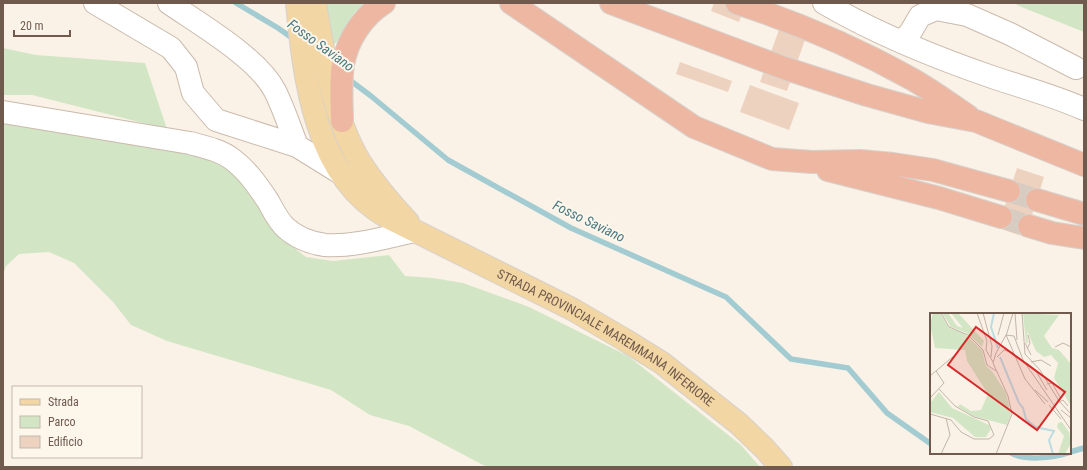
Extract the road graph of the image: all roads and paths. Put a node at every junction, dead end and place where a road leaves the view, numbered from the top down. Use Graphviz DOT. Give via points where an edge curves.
graph roads {
  1 [pos="95,3"];
  2 [pos="169,3"];
  3 [pos="384,3"];
  4 [pos="511,3"];
  5 [pos="611,3"];
  6 [pos="737,3"];
  7 [pos="824,3"];
  8 [pos="306,4"];
  9 [pos="902,41"];
  10 [pos="1076,68"];
  11 [pos="1084,109"];
  12 [pos="3,112"];
  13 [pos="342,121"];
  14 [pos="976,121"];
  15 [pos="297,146"];
  16 [pos="1040,148"];
  17 [pos="1084,159"];
  18 [pos="790,161"];
  19 [pos="1084,165"];
  20 [pos="342,174"];
  21 [pos="1084,201"];
  22 [pos="1035,207"];
  23 [pos="1084,214"];
  24 [pos="1084,226"];
  25 [pos="415,231"];
  26 [pos="1084,238"];
  27 [pos="781,467"];
  1 -- 15 [label="street" via="171,48 186,67 193,93 216,120"];
  2 -- 15 [label="street" via="242,54 262,73 275,90"];
  3 -- 13 [label="highway" via="361,24 350,42 343,65"];
  4 -- 18 [label="highway" via="694,127 772,160"];
  5 -- 14 [label="highway" via="814,78 886,101"];
  6 -- 14 [label="highway" via="805,28 889,67"];
  7 -- 9 [label="street"];
  8 -- 13 [label="main road, STRADA PROVINCIALE MAREMMANA INFERIORE" via="322,43"];
  8 -- 20 [label="main road, STRADA PROVINCIALE MAREMMANA INFERIORE" via="308,90 325,143"];
  9 -- 10 [label="street" via="910,34 920,16 936,10 967,15"];
  9 -- 11 [label="street" via="929,54"];
  12 -- 25 [label="street" via="190,143 216,150 246,172 286,228 308,241 324,245 342,245"];
  13 -- 25 [label="main road, STRADA PROVINCIALE MAREMMANA INFERIORE" via="374,183"];
  14 -- 16 [label="highway"];
  15 -- 20 [label="street"];
  16 -- 17 [label="highway"];
  16 -- 19 [label="highway"];
  18 -- 18 [label="highway" via="939,198 1007,198 947,160 908,152 882,151 812,162"];
  20 -- 25 [label="main road, STRADA PROVINCIALE MAREMMANA INFERIORE" via="371,206"];
  21 -- 22 [label="highway"];
  22 -- 23 [label="highway"];
  22 -- 24 [label="highway" via="1063,223"];
  22 -- 26 [label="highway" via="1052,233"];
  25 -- 27 [label="main road, STRADA PROVINCIALE MAREMMANA INFERIORE" via="572,309 662,363 739,424"];
}
